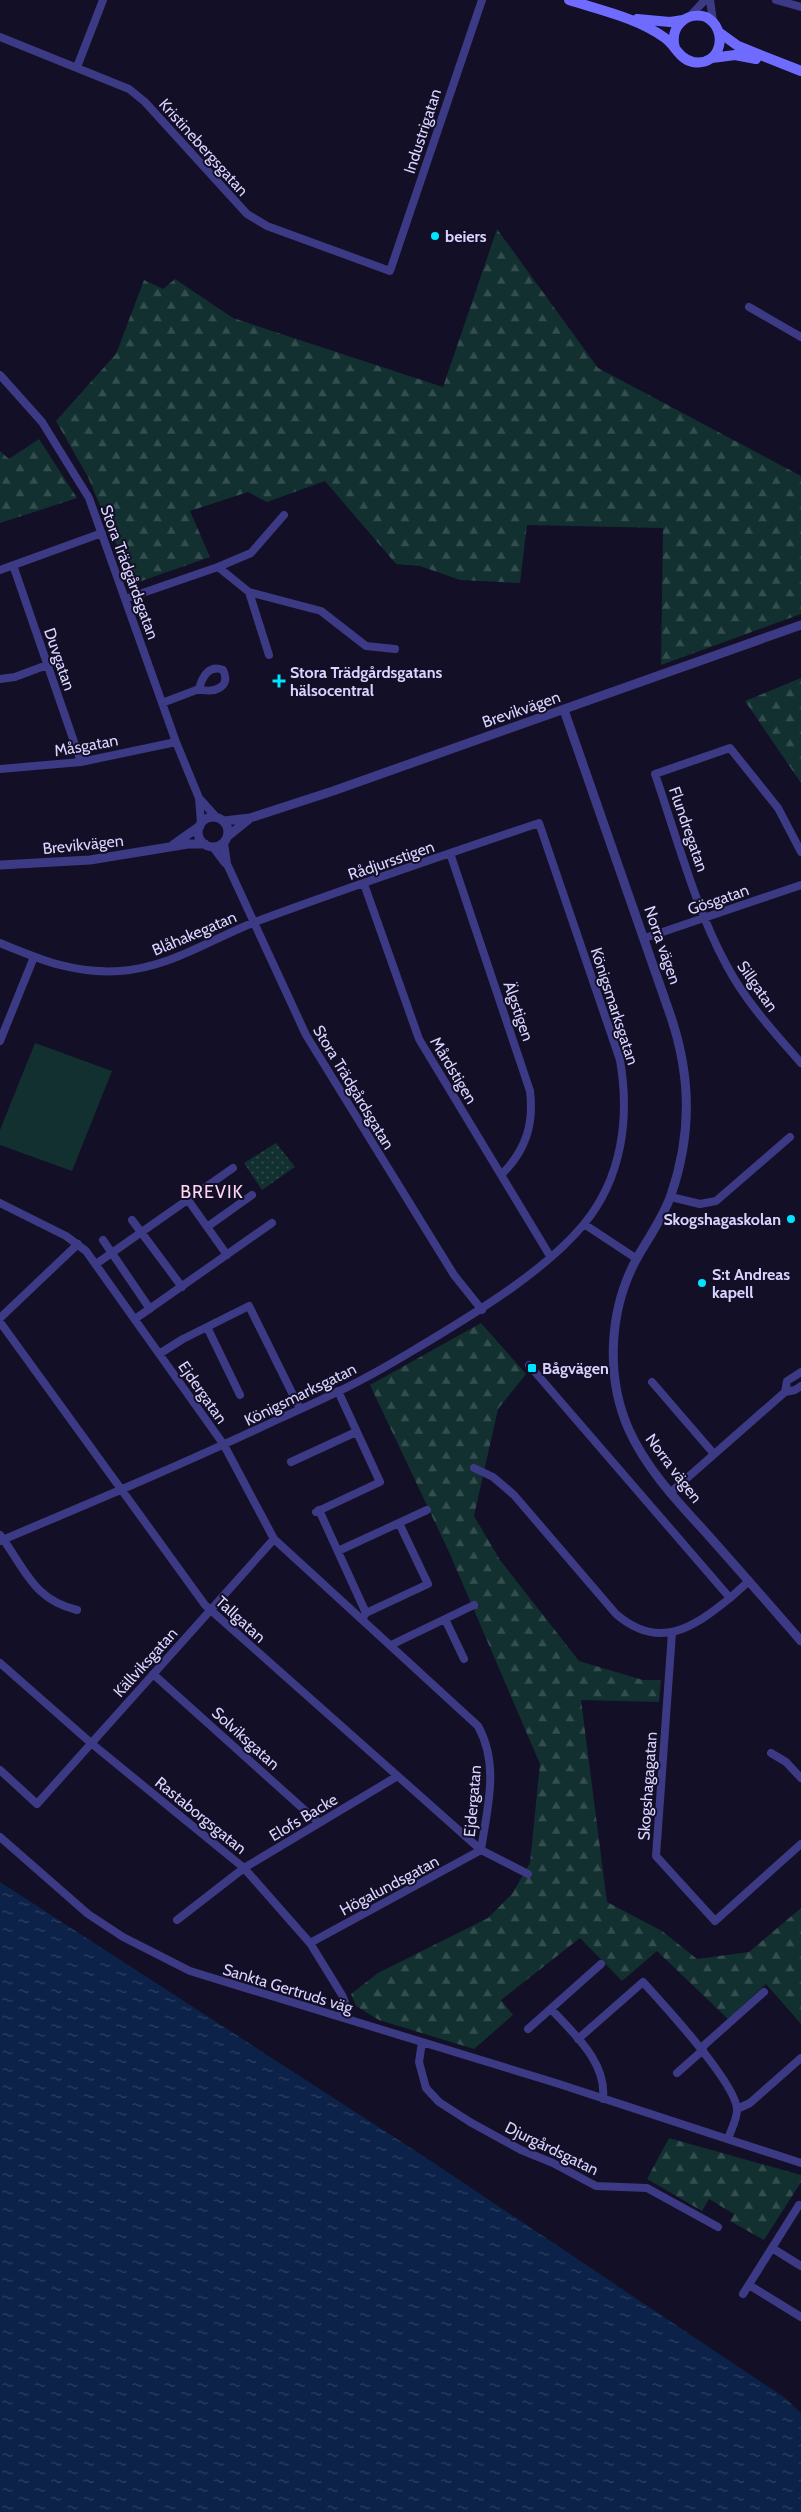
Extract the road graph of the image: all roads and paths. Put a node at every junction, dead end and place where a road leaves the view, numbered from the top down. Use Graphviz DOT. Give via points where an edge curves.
graph roads {
  1 [pos="104,0"];
  2 [pos="482,0"];
  3 [pos="569,0"];
  4 [pos="705,0"];
  5 [pos="710,0"];
  6 [pos="776,0"];
  7 [pos="801,7"];
  8 [pos="621,16"];
  9 [pos="686,18"];
  10 [pos="713,21"];
  11 [pos="720,33"];
  12 [pos="0,37"];
  13 [pos="675,48"];
  14 [pos="711,58"];
  15 [pos="778,63"];
  16 [pos="77,67"];
  17 [pos="801,71"];
  18 [pos="390,271"];
  19 [pos="749,307"];
  20 [pos="801,337"];
  21 [pos="0,375"];
  22 [pos="284,516"];
  23 [pos="102,533"];
  24 [pos="13,565"];
  25 [pos="218,567"];
  26 [pos="0,570"];
  27 [pos="249,592"];
  28 [pos="126,599"];
  29 [pos="801,625"];
  30 [pos="396,649"];
  31 [pos="269,655"];
  32 [pos="47,665"];
  33 [pos="0,679"];
  34 [pos="199,689"];
  35 [pos="162,703"];
  36 [pos="564,710"];
  37 [pos="176,742"];
  38 [pos="81,762"];
  39 [pos="0,769"];
  40 [pos="199,798"];
  41 [pos="250,818"];
  42 [pos="220,819"];
  43 [pos="538,823"];
  44 [pos="201,825"];
  45 [pos="226,839"];
  46 [pos="209,845"];
  47 [pos="168,847"];
  48 [pos="801,852"];
  49 [pos="450,853"];
  50 [pos="227,864"];
  51 [pos="0,866"];
  52 [pos="364,884"];
  53 [pos="801,885"];
  54 [pos="705,917"];
  55 [pos="253,923"];
  56 [pos="645,938"];
  57 [pos="0,943"];
  58 [pos="34,957"];
  59 [pos="0,1041"];
  60 [pos="801,1062"];
  61 [pos="790,1137"];
  62 [pos="233,1168"];
  63 [pos="502,1174"];
  64 [pos="252,1195"];
  65 [pos="670,1197"];
  66 [pos="188,1200"];
  67 [pos="0,1203"];
  68 [pos="132,1220"];
  69 [pos="272,1223"];
  70 [pos="584,1224"];
  71 [pos="207,1227"];
  72 [pos="142,1232"];
  73 [pos="103,1240"];
  74 [pos="78,1244"];
  75 [pos="112,1253"];
  76 [pos="227,1255"];
  77 [pos="550,1256"];
  78 [pos="637,1259"];
  79 [pos="96,1264"];
  80 [pos="182,1287"];
  81 [pos="150,1309"];
  82 [pos="482,1310"];
  83 [pos="0,1318"];
  84 [pos="135,1320"];
  85 [pos="0,1322"];
  86 [pos="207,1327"];
  87 [pos="159,1354"];
  88 [pos="529,1365"];
  89 [pos="801,1372"];
  90 [pos="652,1382"];
  91 [pos="801,1386"];
  92 [pos="338,1391"];
  93 [pos="785,1392"];
  94 [pos="240,1395"];
  95 [pos="300,1409"];
  96 [pos="356,1432"];
  97 [pos="224,1445"];
  98 [pos="714,1454"];
  99 [pos="292,1462"];
  100 [pos="474,1468"];
  101 [pos="121,1490"];
  102 [pos="670,1493"];
  103 [pos="427,1510"];
  104 [pos="399,1523"];
  105 [pos="1,1539"];
  106 [pos="274,1539"];
  107 [pos="338,1551"];
  108 [pos="749,1581"];
  109 [pos="730,1598"];
  110 [pos="474,1605"];
  111 [pos="210,1609"];
  112 [pos="77,1610"];
  113 [pos="364,1616"];
  114 [pos="445,1619"];
  115 [pos="672,1633"];
  116 [pos="801,1641"];
  117 [pos="391,1645"];
  118 [pos="464,1659"];
  119 [pos="0,1663"];
  120 [pos="153,1674"];
  121 [pos="91,1743"];
  122 [pos="771,1753"];
  123 [pos="0,1770"];
  124 [pos="396,1776"];
  125 [pos="801,1778"];
  126 [pos="320,1823"];
  127 [pos="0,1837"];
  128 [pos="801,1844"];
  129 [pos="481,1850"];
  130 [pos="244,1868"];
  131 [pos="528,1874"];
  132 [pos="177,1920"];
  133 [pos="310,1943"];
  134 [pos="601,1964"];
  135 [pos="764,1992"];
  136 [pos="551,2009"];
  137 [pos="343,2018"];
  138 [pos="528,2029"];
  139 [pos="578,2039"];
  140 [pos="422,2042"];
  141 [pos="702,2049"];
  142 [pos="801,2058"];
  143 [pos="677,2073"];
  144 [pos="603,2099"];
  145 [pos="737,2109"];
  146 [pos="728,2139"];
  147 [pos="801,2163"];
  148 [pos="799,2204"];
  149 [pos="798,2214"];
  150 [pos="718,2227"];
  151 [pos="772,2248"];
  152 [pos="801,2266"];
  153 [pos="749,2284"];
  154 [pos="743,2294"];
  155 [pos="801,2316"];
  1 -- 16 [label="street"];
  2 -- 18 [label="street, Industrigatan"];
  3 -- 8 [label="main road"];
  4 -- 9 [label="street"];
  5 -- 10 [label="street"];
  6 -- 7 [label="street"];
  8 -- 9 [label="main road" via="652,22"];
  8 -- 13 [label="main road" via="665,38"];
  9 -- 10 [label="main road" via="702,15"];
  9 -- 13 [label="main road" via="675,30"];
  10 -- 11 [label="main road"];
  11 -- 14 [label="main road" via="719,47"];
  11 -- 15 [label="main road" via="738,46"];
  12 -- 16 [label="street, Kristinebergsgatan"];
  13 -- 14 [label="main road" via="693,62"];
  14 -- 15 [label="main road" via="735,54"];
  15 -- 17 [label="main road"];
  16 -- 18 [label="street, Kristinebergsgatan" via="129,89 145,102 247,214 268,226"];
  19 -- 20 [label="street"];
  21 -- 23 [label="street, Stora Trädgårdsgatan" via="25,400 69,463 89,498"];
  22 -- 25 [label="street" via="251,553"];
  23 -- 24 [label="street"];
  23 -- 28 [label="street, Stora Trädgårdsgatan"];
  24 -- 26 [label="street"];
  24 -- 32 [label="street, Duvgatan"];
  25 -- 27 [label="street"];
  25 -- 28 [label="street"];
  27 -- 30 [label="street" via="321,611 366,646"];
  27 -- 31 [label="street"];
  28 -- 35 [label="street, Stora Trädgårdsgatan"];
  29 -- 36 [label="street, Brevikvägen"];
  32 -- 33 [label="street"];
  32 -- 38 [label="street, Duvgatan"];
  34 -- 35 [label="street"];
  35 -- 37 [label="street, Stora Trädgårdsgatan"];
  36 -- 41 [label="street, Brevikvägen"];
  36 -- 56 [label="street, Norra vägen"];
  37 -- 38 [label="street, Måsgatan"];
  37 -- 40 [label="street, Stora Trädgårdsgatan"];
  38 -- 39 [label="street, Måsgatan"];
  40 -- 42 [label="street, Stora Trädgårdsgatan"];
  40 -- 44 [label="street, Stora Trädgårdsgatan"];
  41 -- 42 [label="street, Brevikvägen"];
  41 -- 45 [label="street, Brevikvägen"];
  42 -- 44 [label="street" via="205,820"];
  42 -- 45 [label="street" via="228,828"];
  43 -- 49 [label="street, Rådjursstigen"];
  43 -- 70 [label="street, Königsmarksgatan" via="620,1060 625,1089 625,1119 618,1157 600,1200"];
  44 -- 46 [label="street" via="199,836"];
  44 -- 47 [label="street, Brevikvägen"];
  45 -- 46 [label="street"];
  45 -- 50 [label="street, Stora Trädgårdsgatan"];
  46 -- 47 [label="street, Brevikvägen"];
  46 -- 50 [label="street, Stora Trädgårdsgatan"];
  47 -- 51 [label="street, Brevikvägen" via="90,860"];
  48 -- 54 [label="street, Flundregatan" via="778,808 730,748 655,774"];
  49 -- 52 [label="street, Rådjursstigen"];
  49 -- 63 [label="street, Älgstigen" via="530,1090 532,1106 527,1137 514,1162"];
  50 -- 55 [label="street, Stora Trädgårdsgatan"];
  52 -- 55 [label="street, Rådjursstigen"];
  52 -- 63 [label="street, Mårdstigen" via="419,1039"];
  53 -- 54 [label="street, Gösgatan"];
  54 -- 56 [label="street, Gösgatan"];
  54 -- 60 [label="street, Sillgatan" via="717,947 741,990"];
  55 -- 58 [label="street, Blåhakegatan" via="165,962 136,969 78,970"];
  55 -- 82 [label="street, Stora Trädgårdsgatan" via="306,1035 454,1275"];
  56 -- 65 [label="street, Norra vägen" via="678,1038 687,1085 686,1135"];
  57 -- 58 [label="street, Blåhakegatan"];
  58 -- 59 [label="street"];
  61 -- 65 [label="street" via="716,1200 700,1204"];
  62 -- 66 [label="street"];
  63 -- 77 [label="street, Mårdstigen"];
  64 -- 71 [label="street"];
  65 -- 78 [label="street, Norra vägen"];
  66 -- 71 [label="street"];
  66 -- 72 [label="street"];
  67 -- 74 [label="street, Ejdergatan"];
  68 -- 72 [label="street"];
  69 -- 76 [label="street"];
  70 -- 77 [label="street, Königsmarksgatan"];
  70 -- 78 [label="street"];
  71 -- 76 [label="street"];
  72 -- 75 [label="street"];
  72 -- 80 [label="street"];
  73 -- 75 [label="street"];
  74 -- 79 [label="street, Ejdergatan"];
  74 -- 83 [label="street"];
  75 -- 79 [label="street"];
  75 -- 81 [label="street"];
  76 -- 80 [label="street"];
  77 -- 82 [label="street, Königsmarksgatan"];
  78 -- 102 [label="street, Norra vägen" via="624,1289 615,1324 614,1368 628,1428"];
  79 -- 84 [label="street, Ejdergatan"];
  80 -- 81 [label="street"];
  81 -- 84 [label="street"];
  82 -- 92 [label="street, Königsmarksgatan"];
  84 -- 87 [label="street, Ejdergatan"];
  85 -- 101 [label="street, Tallgatan"];
  86 -- 87 [label="street"];
  86 -- 94 [label="street"];
  86 -- 95 [label="street" via="249,1306"];
  87 -- 97 [label="street, Ejdergatan"];
  88 -- 109 [label="street"];
  89 -- 93 [label="street" via="788,1381"];
  90 -- 98 [label="street"];
  91 -- 93 [label="street"];
  92 -- 95 [label="street, Königsmarksgatan"];
  92 -- 96 [label="street, Ejdergatan"];
  93 -- 98 [label="street"];
  95 -- 97 [label="street, Königsmarksgatan"];
  96 -- 99 [label="street"];
  96 -- 107 [label="street, Ejdergatan" via="380,1482 317,1511"];
  97 -- 101 [label="street, Königsmarksgatan"];
  97 -- 106 [label="street, Ejdergatan"];
  98 -- 102 [label="street"];
  100 -- 115 [label="street" via="492,1477 514,1495 625,1622 646,1630"];
  101 -- 105 [label="street, Königsmarksgatan"];
  101 -- 111 [label="street, Tallgatan"];
  102 -- 108 [label="street, Norra vägen"];
  103 -- 104 [label="street"];
  104 -- 107 [label="street"];
  104 -- 113 [label="street" via="428,1584"];
  105 -- 112 [label="street" via="34,1586 59,1606"];
  106 -- 111 [label="street, Källviksgatan"];
  106 -- 113 [label="street, Ejdergatan"];
  107 -- 113 [label="street, Ejdergatan"];
  108 -- 109 [label="street"];
  108 -- 116 [label="street, Norra vägen"];
  109 -- 115 [label="street" via="695,1625"];
  110 -- 114 [label="street"];
  111 -- 120 [label="street, Källviksgatan"];
  111 -- 124 [label="street, Tallgatan"];
  113 -- 117 [label="street, Ejdergatan"];
  114 -- 117 [label="street"];
  114 -- 118 [label="street"];
  115 -- 128 [label="street, Skogshagagatan" via="656,1856 715,1921"];
  117 -- 129 [label="street, Ejdergatan" via="466,1714 485,1739 491,1769"];
  119 -- 121 [label="street, Rastaborgsgatan"];
  120 -- 121 [label="street, Källviksgatan"];
  120 -- 126 [label="street, Solviksgatan"];
  121 -- 123 [label="street, Källviksgatan" via="37,1804"];
  121 -- 130 [label="street, Rastaborgsgatan"];
  122 -- 125 [label="street" via="786,1762"];
  124 -- 126 [label="street, Elofs Backe"];
  124 -- 129 [label="street, Tallgatan"];
  126 -- 130 [label="street, Elofs Backe"];
  127 -- 137 [label="street, Sankta Gertruds väg" via="88,1914 123,1937 218,1982"];
  129 -- 131 [label="street, Tallgatan"];
  129 -- 133 [label="street, Högalundsgatan"];
  130 -- 132 [label="street, Elofs Backe"];
  130 -- 133 [label="street, Rastaborgsgatan"];
  133 -- 137 [label="street, Rastaborgsgatan" via="342,1995 345,2002"];
  134 -- 136 [label="street"];
  135 -- 141 [label="street"];
  136 -- 138 [label="street"];
  136 -- 139 [label="street"];
  137 -- 140 [label="street, Sankta Gertruds väg"];
  139 -- 141 [label="street" via="643,1982"];
  139 -- 144 [label="street" via="602,2074"];
  140 -- 144 [label="street, Sankta Gertruds väg"];
  140 -- 150 [label="street, Djurgårdsgatan" via="419,2062 426,2088 439,2102 470,2122 587,2183 606,2188 647,2188"];
  141 -- 143 [label="street"];
  141 -- 145 [label="street" via="735,2099"];
  142 -- 145 [label="street" via="750,2104"];
  144 -- 146 [label="street, Sankta Gertruds väg"];
  145 -- 146 [label="street"];
  146 -- 147 [label="street, Sankta Gertruds väg"];
  148 -- 149 [label="street"];
  149 -- 151 [label="street"];
  151 -- 152 [label="street"];
  151 -- 153 [label="street"];
  153 -- 154 [label="street"];
  153 -- 155 [label="street"];
}
